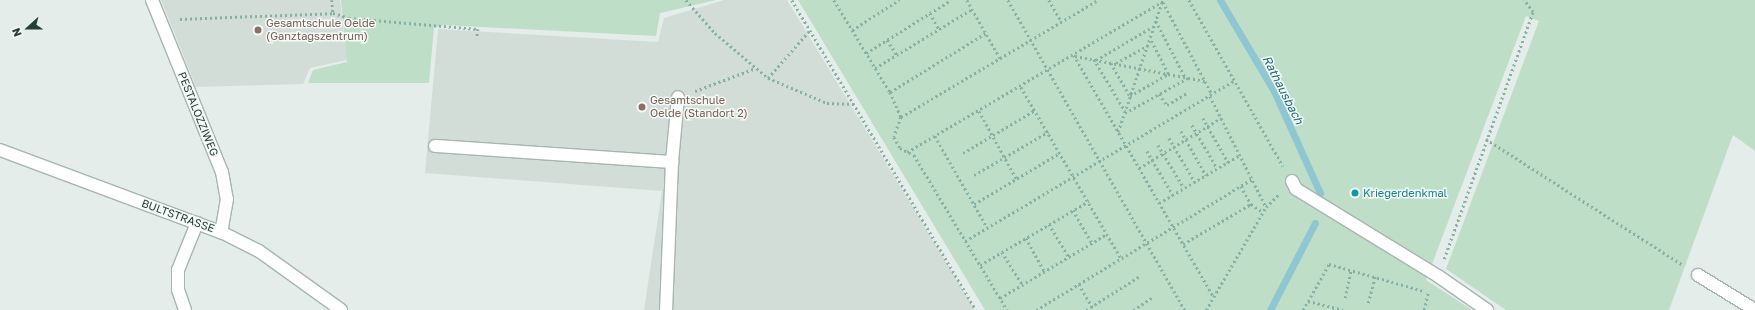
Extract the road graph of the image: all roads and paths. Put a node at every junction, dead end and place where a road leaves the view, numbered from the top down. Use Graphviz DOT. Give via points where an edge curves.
graph roads {
  1 [pos="152,0"];
  2 [pos="332,0"];
  3 [pos="686,0"];
  4 [pos="792,0"];
  5 [pos="834,0"];
  6 [pos="899,0"];
  7 [pos="951,0"];
  8 [pos="967,0"];
  9 [pos="1008,0"];
  10 [pos="1049,0"];
  11 [pos="1098,0"];
  12 [pos="1189,0"];
  13 [pos="1524,0"];
  14 [pos="1164,1"];
  15 [pos="972,9"];
  16 [pos="334,13"];
  17 [pos="930,13"];
  18 [pos="1061,21"];
  19 [pos="1156,21"];
  20 [pos="162,25"];
  21 [pos="1154,26"];
  22 [pos="939,29"];
  23 [pos="810,30"];
  24 [pos="852,30"];
  25 [pos="986,33"];
  26 [pos="477,38"];
  27 [pos="1150,38"];
  28 [pos="887,40"];
  29 [pos="1031,40"];
  30 [pos="1148,45"];
  31 [pos="866,53"];
  32 [pos="897,55"];
  33 [pos="1074,55"];
  34 [pos="1000,58"];
  35 [pos="1095,60"];
  36 [pos="1111,63"];
  37 [pos="1116,64"];
  38 [pos="757,68"];
  39 [pos="876,68"];
  40 [pos="1140,68"];
  41 [pos="1048,71"];
  42 [pos="1168,74"];
  43 [pos="768,78"];
  44 [pos="1187,78"];
  45 [pos="1234,80"];
  46 [pos="1205,81"];
  47 [pos="1021,87"];
  48 [pos="890,92"];
  49 [pos="1186,93"];
  50 [pos="1159,94"];
  51 [pos="1211,95"];
  52 [pos="1130,96"];
  53 [pos="678,97"];
  54 [pos="854,104"];
  55 [pos="1035,110"];
  56 [pos="979,111"];
  57 [pos="1125,113"];
  58 [pos="901,117"];
  59 [pos="1203,118"];
  60 [pos="1221,118"];
  61 [pos="1192,124"];
  62 [pos="1208,126"];
  63 [pos="1181,131"];
  64 [pos="1048,132"];
  65 [pos="1118,132"];
  66 [pos="1196,133"];
  67 [pos="992,135"];
  68 [pos="935,136"];
  69 [pos="1169,138"];
  70 [pos="1486,139"];
  71 [pos="1185,140"];
  72 [pos="1126,145"];
  73 [pos="1158,145"];
  74 [pos="435,146"];
  75 [pos="1174,146"];
  76 [pos="0,150"];
  77 [pos="1147,151"];
  78 [pos="907,152"];
  79 [pos="1060,152"];
  80 [pos="963,153"];
  81 [pos="1163,153"];
  82 [pos="1240,155"];
  83 [pos="1005,157"];
  84 [pos="1152,160"];
  85 [pos="1100,161"];
  86 [pos="672,162"];
  87 [pos="1228,162"];
  88 [pos="1139,168"];
  89 [pos="1217,168"];
  90 [pos="974,175"];
  91 [pos="1206,175"];
  92 [pos="1074,176"];
  93 [pos="1016,178"];
  94 [pos="1252,179"];
  95 [pos="1195,182"];
  96 [pos="1294,185"];
  97 [pos="1241,186"];
  98 [pos="1184,188"];
  99 [pos="1173,195"];
  100 [pos="1089,201"];
  101 [pos="1159,203"];
  102 [pos="974,204"];
  103 [pos="1251,204"];
  104 [pos="1266,207"];
  105 [pos="1073,210"];
  106 [pos="1263,212"];
  107 [pos="197,223"];
  108 [pos="1049,224"];
  109 [pos="1173,227"];
  110 [pos="987,228"];
  111 [pos="221,232"];
  112 [pos="1108,234"];
  113 [pos="1026,238"];
  114 [pos="965,241"];
  115 [pos="1146,243"];
  116 [pos="1092,244"];
  117 [pos="1183,244"];
  118 [pos="1002,252"];
  119 [pos="1069,257"];
  120 [pos="1121,258"];
  121 [pos="980,265"];
  122 [pos="1351,270"];
  123 [pos="1045,272"];
  124 [pos="1698,275"];
  125 [pos="1140,276"];
  126 [pos="1375,276"];
  127 [pos="1438,276"];
  128 [pos="1079,284"];
  129 [pos="1407,285"];
  130 [pos="1023,286"];
  131 [pos="1428,292"];
  132 [pos="1213,296"];
  133 [pos="1153,297"];
  134 [pos="1000,298"];
  135 [pos="1345,298"];
  136 [pos="1308,301"];
  137 [pos="1368,303"];
  138 [pos="1092,307"];
  139 [pos="185,310"];
  140 [pos="341,310"];
  141 [pos="666,310"];
  142 [pos="976,310"];
  143 [pos="1007,310"];
  144 [pos="1036,310"];
  145 [pos="1086,310"];
  146 [pos="1094,310"];
  147 [pos="1133,310"];
  148 [pos="1185,310"];
  149 [pos="1206,310"];
  150 [pos="1303,310"];
  151 [pos="1343,310"];
  152 [pos="1424,310"];
  153 [pos="1487,310"];
  154 [pos="1754,310"];
  1 -- 20 [label="street, PESTALOZZIWEG"];
  2 -- 16 [label="path"];
  3 -- 38 [label="path" via="715,33"];
  4 -- 23 [label="path"];
  5 -- 24 [label="path"];
  6 -- 24 [label="path"];
  7 -- 17 [label="path"];
  8 -- 15 [label="path"];
  9 -- 29 [label="path"];
  10 -- 18 [label="path"];
  11 -- 18 [label="path"];
  12 -- 45 [label="path"];
  13 -- 70 [label="path" via="1533,12"];
  14 -- 19 [label="path"];
  14 -- 33 [label="path"];
  14 -- 46 [label="path"];
  15 -- 22 [label="path"];
  15 -- 25 [label="path"];
  16 -- 20 [label="path" via="181,19"];
  16 -- 26 [label="path" via="349,18 478,29"];
  17 -- 22 [label="path"];
  17 -- 28 [label="path"];
  18 -- 29 [label="path"];
  19 -- 21 [label="path"];
  19 -- 44 [label="path"];
  20 -- 111 [label="street, PESTALOZZIWEG" via="222,172 227,199"];
  21 -- 27 [label="path"];
  21 -- 35 [label="path"];
  22 -- 32 [label="path"];
  23 -- 43 [label="path"];
  23 -- 54 [label="path"];
  24 -- 31 [label="path"];
  25 -- 34 [label="path"];
  25 -- 48 [label="path"];
  27 -- 30 [label="path"];
  27 -- 42 [label="path"];
  28 -- 31 [label="path"];
  28 -- 32 [label="path"];
  29 -- 34 [label="path"];
  29 -- 41 [label="path"];
  30 -- 37 [label="path"];
  30 -- 40 [label="path"];
  31 -- 39 [label="path"];
  32 -- 39 [label="path"];
  33 -- 35 [label="path"];
  33 -- 41 [label="path"];
  33 -- 65 [label="path"];
  34 -- 58 [label="path"];
  35 -- 36 [label="path"];
  35 -- 57 [label="path"];
  36 -- 37 [label="path"];
  36 -- 52 [label="path"];
  37 -- 40 [label="path"];
  38 -- 43 [label="path"];
  38 -- 53 [label="path"];
  39 -- 48 [label="path"];
  40 -- 42 [label="path"];
  40 -- 52 [label="path"];
  41 -- 47 [label="path"];
  41 -- 85 [label="path"];
  42 -- 44 [label="path"];
  42 -- 52 [label="path"];
  43 -- 54 [label="path" via="827,103"];
  44 -- 46 [label="path"];
  44 -- 50 [label="path"];
  45 -- 51 [label="path"];
  45 -- 96 [label="path"];
  46 -- 51 [label="path"];
  47 -- 55 [label="path"];
  47 -- 56 [label="path"];
  48 -- 58 [label="path"];
  49 -- 50 [label="path" via="1167,105"];
  50 -- 57 [label="path"];
  51 -- 60 [label="path"];
  51 -- 72 [label="path"];
  52 -- 57 [label="path"];
  53 -- 86 [label="street"];
  54 -- 142 [label="path"];
  55 -- 64 [label="path"];
  55 -- 67 [label="path"];
  56 -- 67 [label="path"];
  56 -- 68 [label="path"];
  57 -- 65 [label="path"];
  58 -- 78 [label="path" via="894,137 900,148"];
  59 -- 62 [label="path"];
  60 -- 62 [label="path"];
  60 -- 82 [label="path"];
  61 -- 66 [label="path"];
  62 -- 66 [label="path"];
  62 -- 87 [label="path"];
  63 -- 71 [label="path"];
  64 -- 79 [label="path"];
  64 -- 83 [label="path"];
  65 -- 72 [label="path"];
  66 -- 71 [label="path"];
  66 -- 89 [label="path"];
  67 -- 80 [label="path"];
  67 -- 83 [label="path"];
  68 -- 78 [label="path"];
  68 -- 102 [label="path"];
  69 -- 75 [label="path"];
  70 -- 124 [label="path"];
  70 -- 127 [label="path"];
  71 -- 75 [label="path"];
  71 -- 91 [label="path"];
  72 -- 85 [label="path"];
  72 -- 88 [label="path"];
  73 -- 81 [label="path"];
  74 -- 86 [label="street"];
  75 -- 81 [label="path"];
  75 -- 95 [label="path"];
  76 -- 107 [label="street, BULTSTRASSE"];
  77 -- 84 [label="path"];
  78 -- 114 [label="path" via="914,155"];
  79 -- 92 [label="path"];
  79 -- 93 [label="path"];
  81 -- 84 [label="path"];
  81 -- 98 [label="path"];
  82 -- 87 [label="path"];
  82 -- 94 [label="path"];
  83 -- 90 [label="path"];
  83 -- 93 [label="path"];
  84 -- 88 [label="path"];
  84 -- 99 [label="path"];
  85 -- 92 [label="path"];
  85 -- 115 [label="path"];
  86 -- 141 [label="street"];
  87 -- 89 [label="path"];
  88 -- 101 [label="path"];
  89 -- 91 [label="path"];
  91 -- 95 [label="path"];
  92 -- 100 [label="path"];
  92 -- 110 [label="path"];
  93 -- 102 [label="path"];
  94 -- 97 [label="path"];
  94 -- 104 [label="path"];
  95 -- 98 [label="path"];
  96 -- 104 [label="path"];
  96 -- 127 [label="street" via="1328,209"];
  97 -- 103 [label="path"];
  97 -- 109 [label="path"];
  98 -- 99 [label="path"];
  99 -- 101 [label="path"];
  100 -- 105 [label="path"];
  100 -- 112 [label="path"];
  101 -- 109 [label="path"];
  102 -- 110 [label="path"];
  103 -- 106 [label="path"];
  103 -- 117 [label="path"];
  104 -- 106 [label="path"];
  105 -- 108 [label="path"];
  105 -- 116 [label="path"];
  106 -- 132 [label="path"];
  107 -- 111 [label="street, BULTSTRASSE"];
  107 -- 139 [label="street" via="178,270 178,290"];
  108 -- 113 [label="path"];
  108 -- 119 [label="path"];
  109 -- 115 [label="path"];
  109 -- 117 [label="path"];
  110 -- 114 [label="path"];
  111 -- 140 [label="street, BULTSTRASSE" via="259,251"];
  112 -- 116 [label="path"];
  112 -- 120 [label="path"];
  113 -- 118 [label="path"];
  113 -- 123 [label="path"];
  114 -- 121 [label="path"];
  115 -- 120 [label="path"];
  115 -- 148 [label="path"];
  116 -- 119 [label="path"];
  117 -- 132 [label="path"];
  118 -- 121 [label="path"];
  118 -- 130 [label="path"];
  119 -- 123 [label="path"];
  120 -- 128 [label="path"];
  121 -- 134 [label="path"];
  122 -- 126 [label="path"];
  122 -- 135 [label="path"];
  122 -- 136 [label="path" via="1328,264"];
  123 -- 130 [label="path"];
  124 -- 154 [label="street"];
  125 -- 138 [label="path"];
  126 -- 129 [label="path"];
  126 -- 137 [label="path"];
  127 -- 153 [label="street"];
  128 -- 138 [label="path"];
  128 -- 144 [label="path"];
  130 -- 134 [label="path"];
  131 -- 152 [label="path"];
  132 -- 149 [label="path"];
  133 -- 147 [label="path"];
  134 -- 143 [label="path"];
  136 -- 150 [label="path"];
  136 -- 151 [label="path"];
  138 -- 145 [label="path"];
  138 -- 146 [label="path"];
}
